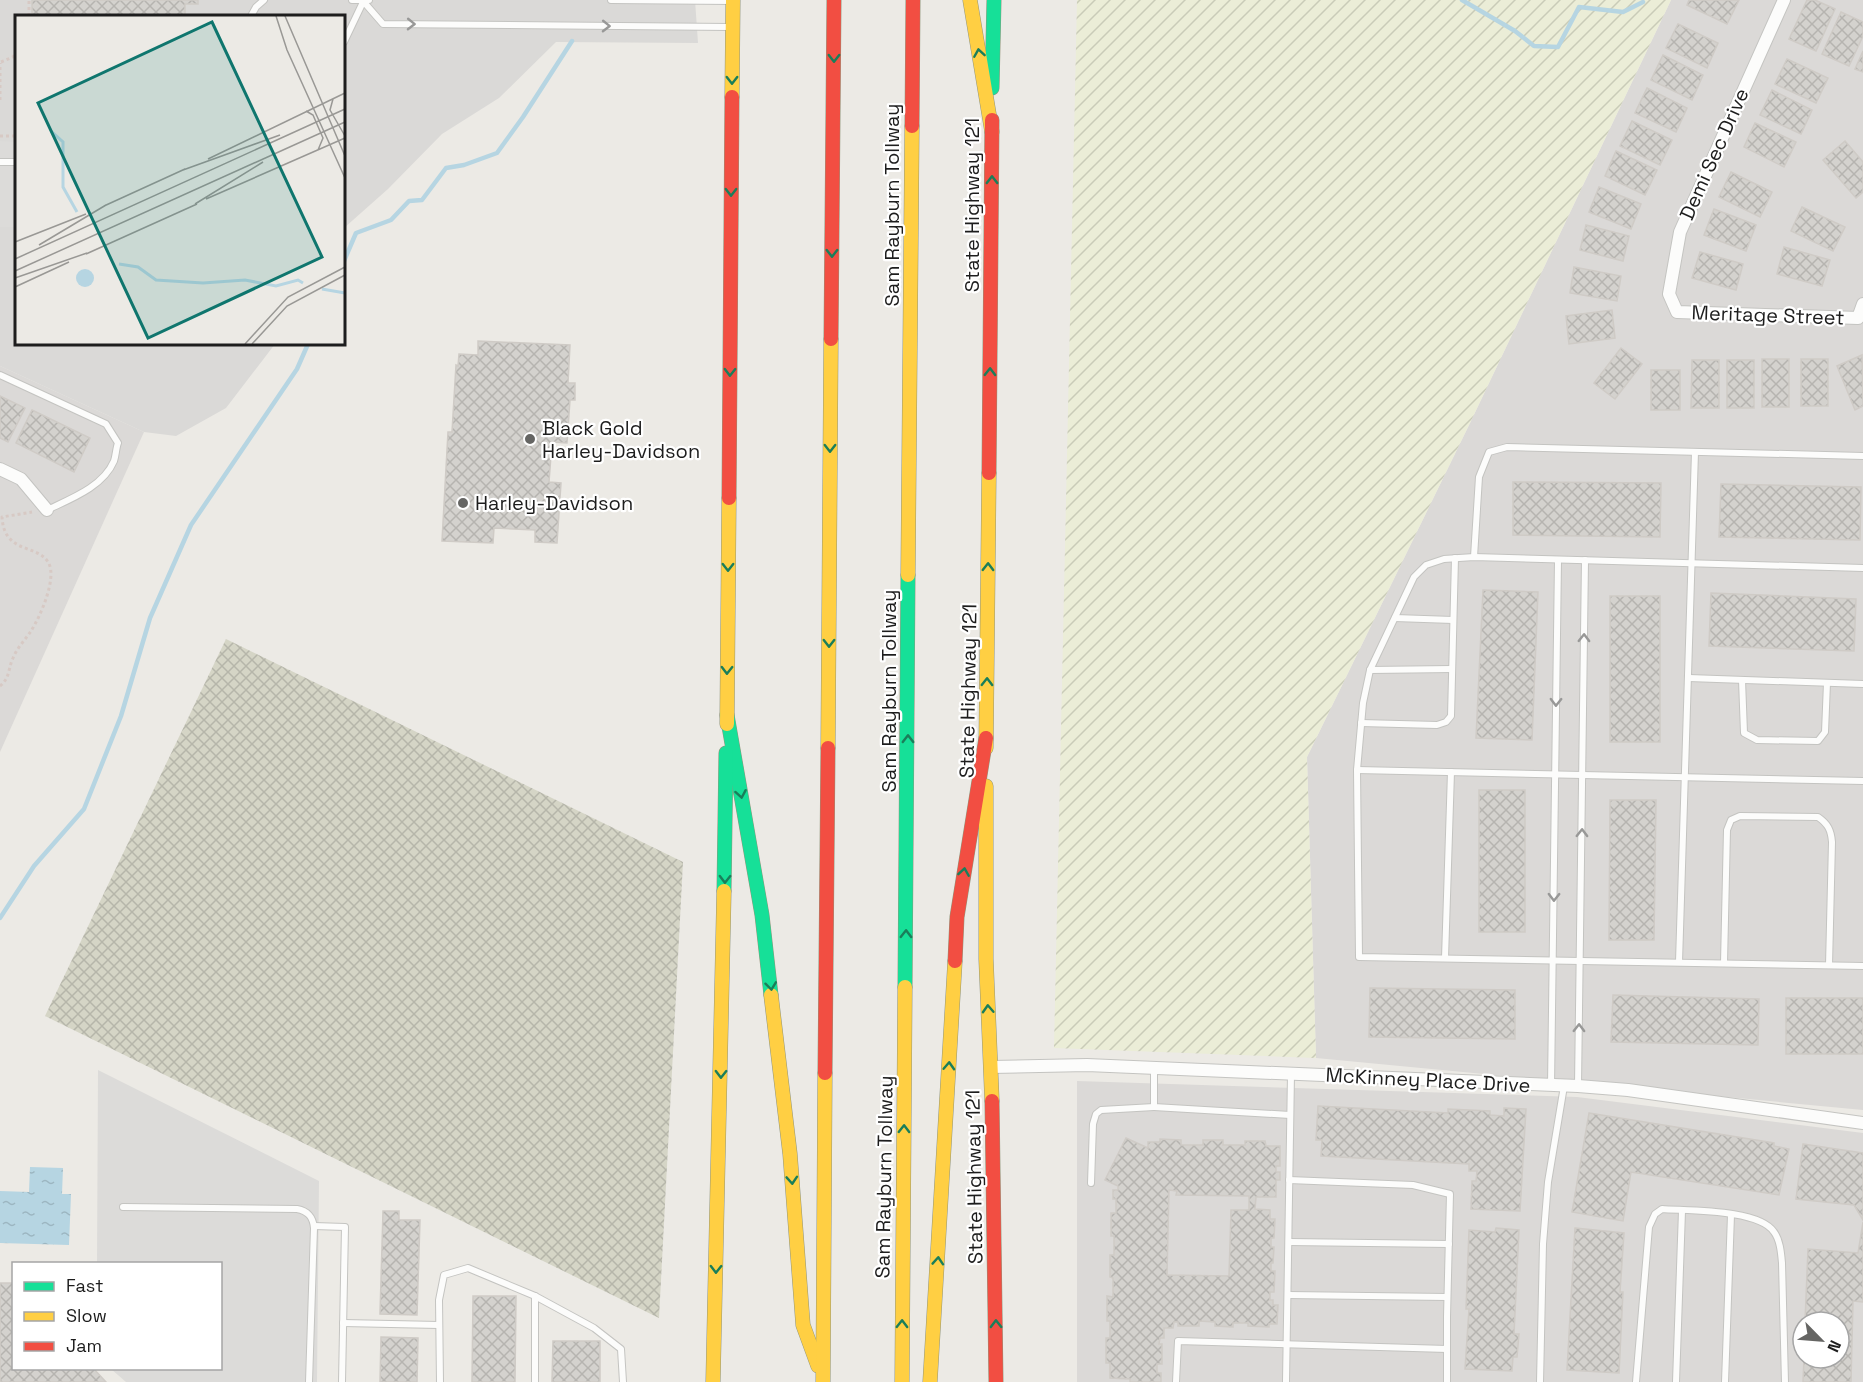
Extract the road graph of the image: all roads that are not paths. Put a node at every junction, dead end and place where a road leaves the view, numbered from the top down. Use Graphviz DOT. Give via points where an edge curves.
graph roads {
  1 [pos="264,0"];
  2 [pos="352,0"];
  3 [pos="364,0"];
  4 [pos="369,0"];
  5 [pos="610,0"];
  6 [pos="834,0"];
  7 [pos="913,0"];
  8 [pos="970,0"];
  9 [pos="993,0"];
  10 [pos="1784,0"];
  11 [pos="733,1"];
  12 [pos="251,15"];
  13 [pos="732,27"];
  14 [pos="345,40"];
  15 [pos="992,132"];
  16 [pos="1863,304"];
  17 [pos="1677,312"];
  18 [pos="0,375"];
  19 [pos="1695,452"];
  20 [pos="1863,456"];
  21 [pos="0,470"];
  22 [pos="47,510"];
  23 [pos="1474,557"];
  24 [pos="1455,558"];
  25 [pos="1558,560"];
  26 [pos="1585,560"];
  27 [pos="1693,563"];
  28 [pos="1863,568"];
  29 [pos="1395,618"];
  30 [pos="1453,620"];
  31 [pos="1452,669"];
  32 [pos="1370,670"];
  33 [pos="1689,678"];
  34 [pos="1742,680"];
  35 [pos="1827,683"];
  36 [pos="1863,684"];
  37 [pos="727,715"];
  38 [pos="1361,723"];
  39 [pos="986,738"];
  40 [pos="1358,770"];
  41 [pos="1451,772"];
  42 [pos="1556,774"];
  43 [pos="1582,775"];
  44 [pos="1686,777"];
  45 [pos="1863,781"];
  46 [pos="1445,958"];
  47 [pos="1553,960"];
  48 [pos="1580,960"];
  49 [pos="1679,962"];
  50 [pos="1724,963"];
  51 [pos="1829,965"];
  52 [pos="1863,966"];
  53 [pos="991,1067"];
  54 [pos="1154,1068"];
  55 [pos="1291,1074"];
  56 [pos="1557,1086"];
  57 [pos="1578,1086"];
  58 [pos="1154,1107"];
  59 [pos="1290,1115"];
  60 [pos="1863,1123"];
  61 [pos="1289,1180"];
  62 [pos="1091,1183"];
  63 [pos="123,1207"];
  64 [pos="1682,1211"];
  65 [pos="1731,1215"];
  66 [pos="314,1226"];
  67 [pos="1289,1242"];
  68 [pos="1449,1245"];
  69 [pos="1288,1295"];
  70 [pos="534,1296"];
  71 [pos="1447,1297"];
  72 [pos="343,1323"];
  73 [pos="439,1325"];
  74 [pos="1287,1345"];
  75 [pos="1447,1349"];
  76 [pos="823,1380"];
  77 [pos="309,1382"];
  78 [pos="342,1382"];
  79 [pos="440,1382"];
  80 [pos="535,1382"];
  81 [pos="623,1382"];
  82 [pos="713,1382"];
  83 [pos="902,1382"];
  84 [pos="930,1382"];
  85 [pos="996,1382"];
  86 [pos="1176,1382"];
  87 [pos="1286,1382"];
  88 [pos="1448,1382"];
  89 [pos="1540,1382"];
  90 [pos="1636,1382"];
  91 [pos="1676,1382"];
  92 [pos="1725,1382"];
  93 [pos="1785,1382"];
  1 -- 12 [label="lane"];
  2 -- 3 [label="lane"];
  3 -- 4 [label="lane"];
  3 -- 13 [label="lane, one-way" via="383,24"];
  3 -- 14 [label="lane"];
  5 -- 11 [label="lane"];
  6 -- 76 [label="main road, one-way"];
  83 -- 7 [label="main road, Sam Rayburn Tollway, one-way"];
  15 -- 8 [label="main road, one-way"];
  9 -- 15 [label="main road, State Highway 121"];
  10 -- 17 [label="street, Demi Sec Drive" via="1680,232 1669,294"];
  11 -- 13 [label="main road"];
  13 -- 37 [label="main road, one-way"];
  39 -- 15 [label="main road, State Highway 121, one-way"];
  16 -- 17 [label="street, Meritage Street" via="1858,318"];
  18 -- 22 [label="lane" via="106,424 118,442 113,462 103,476 88,490"];
  19 -- 20 [label="lane"];
  19 -- 23 [label="lane" via="1507,447 1489,452 1479,477"];
  19 -- 27 [label="lane"];
  21 -- 22 [label="street" via="21,479"];
  23 -- 24 [label="lane"];
  23 -- 25 [label="lane"];
  24 -- 29 [label="lane" via="1426,565 1414,578"];
  24 -- 30 [label="lane"];
  25 -- 26 [label="lane"];
  25 -- 42 [label="lane, one-way"];
  26 -- 27 [label="lane"];
  43 -- 26 [label="lane, one-way"];
  27 -- 28 [label="lane"];
  27 -- 33 [label="lane"];
  29 -- 30 [label="lane"];
  29 -- 32 [label="lane"];
  30 -- 31 [label="lane"];
  31 -- 32 [label="lane"];
  31 -- 38 [label="lane" via="1451,716 1446,722"];
  32 -- 38 [label="lane"];
  33 -- 34 [label="lane"];
  33 -- 44 [label="lane"];
  34 -- 35 [label="lane"];
  34 -- 35 [label="lane" via="1743,733 1757,740 1818,741 1825,732"];
  35 -- 36 [label="lane"];
  37 -- 76 [label="main road, one-way" via="766,949 790,1155 803,1325"];
  37 -- 82 [label="main road, one-way"];
  38 -- 40 [label="lane"];
  53 -- 39 [label="main road, State Highway 121, one-way" via="986,959"];
  84 -- 39 [label="main road, one-way" via="957,917"];
  40 -- 41 [label="lane"];
  40 -- 46 [label="lane" via="1359,957"];
  41 -- 42 [label="lane"];
  41 -- 46 [label="lane"];
  42 -- 43 [label="lane"];
  42 -- 47 [label="lane, one-way"];
  43 -- 44 [label="lane"];
  48 -- 43 [label="lane, one-way"];
  44 -- 45 [label="lane"];
  44 -- 49 [label="lane"];
  46 -- 47 [label="lane"];
  47 -- 48 [label="lane"];
  47 -- 56 [label="lane"];
  48 -- 49 [label="lane"];
  57 -- 48 [label="lane, one-way"];
  49 -- 50 [label="lane"];
  50 -- 51 [label="lane"];
  50 -- 51 [label="lane" via="1726,830 1731,820 1740,816 1818,817 1831,830 1832,842"];
  51 -- 52 [label="lane"];
  53 -- 54 [label="street, McKinney Place Drive"];
  85 -- 53 [label="main road, State Highway 121, one-way"];
  54 -- 55 [label="street, McKinney Place Drive"];
  54 -- 58 [label="lane"];
  55 -- 56 [label="street, McKinney Place Drive"];
  55 -- 59 [label="lane"];
  56 -- 57 [label="street, McKinney Place Drive"];
  56 -- 89 [label="lane" via="1543,1244"];
  57 -- 60 [label="street, McKinney Place Drive"];
  58 -- 59 [label="lane"];
  58 -- 62 [label="lane" via="1101,1110 1096,1114"];
  59 -- 61 [label="lane"];
  61 -- 67 [label="lane"];
  61 -- 68 [label="lane" via="1413,1185 1450,1194"];
  63 -- 66 [label="lane" via="297,1209 308,1213"];
  64 -- 65 [label="lane"];
  64 -- 90 [label="lane" via="1662,1209 1649,1227"];
  64 -- 91 [label="lane"];
  65 -- 92 [label="lane"];
  65 -- 93 [label="lane" via="1760,1221 1773,1230 1779,1244"];
  66 -- 72 [label="lane" via="345,1227"];
  66 -- 77 [label="lane"];
  67 -- 68 [label="lane"];
  67 -- 69 [label="lane"];
  68 -- 71 [label="lane"];
  69 -- 71 [label="lane"];
  69 -- 74 [label="lane"];
  70 -- 73 [label="lane" via="468,1268 444,1275"];
  70 -- 80 [label="lane"];
  70 -- 81 [label="lane" via="594,1328 621,1350"];
  71 -- 75 [label="lane"];
  72 -- 73 [label="lane"];
  72 -- 78 [label="lane"];
  73 -- 79 [label="lane"];
  74 -- 75 [label="lane"];
  74 -- 86 [label="lane" via="1178,1341"];
  74 -- 87 [label="lane"];
  75 -- 88 [label="lane"];
}
